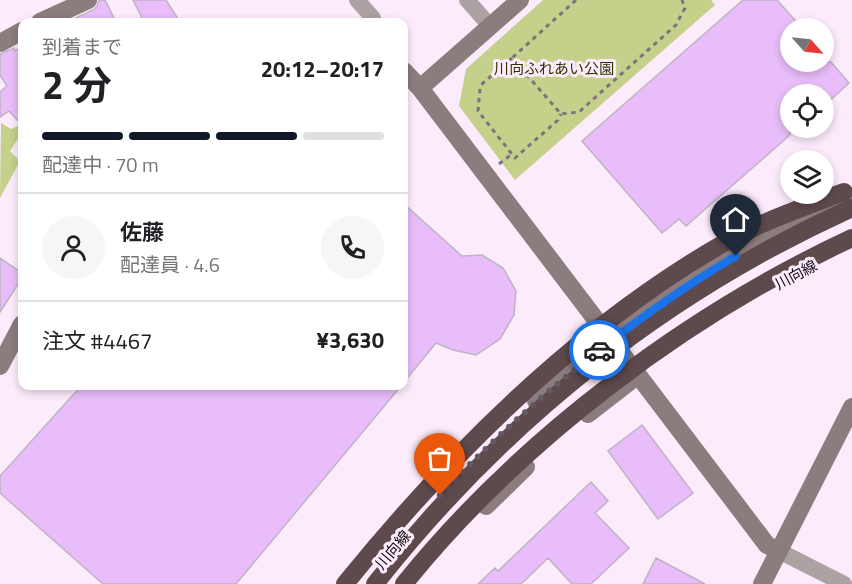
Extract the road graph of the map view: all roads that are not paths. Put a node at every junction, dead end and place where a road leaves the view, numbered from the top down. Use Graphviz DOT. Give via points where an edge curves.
graph roads {
  1 [pos="88,0"];
  2 [pos="357,0"];
  3 [pos="467,0"];
  4 [pos="520,0"];
  5 [pos="49,18"];
  6 [pos="373,18"];
  7 [pos="490,26"];
  8 [pos="18,33"];
  9 [pos="0,42"];
  10 [pos="408,75"];
  11 [pos="420,88"];
  12 [pos="849,199"];
  13 [pos="852,238"];
  14 [pos="852,247"];
  15 [pos="18,332"];
  16 [pos="612,340"];
  17 [pos="0,366"];
  18 [pos="638,375"];
  19 [pos="852,407"];
  20 [pos="847,430"];
  21 [pos="779,551"];
  22 [pos="345,584"];
  23 [pos="365,584"];
  24 [pos="375,584"];
  25 [pos="404,584"];
  26 [pos="415,584"];
  27 [pos="762,584"];
  28 [pos="844,584"];
  1 -- 5 [label="street"];
  2 -- 6 [label="street"];
  3 -- 7 [label="street"];
  4 -- 7 [label="street"];
  7 -- 11 [label="street"];
  8 -- 9 [label="street"];
  10 -- 11 [label="street"];
  11 -- 16 [label="street"];
  12 -- 16 [label="street, 川向線" via="810,216 699,278"];
  12 -- 22 [label="highway, bridge" via="781,216 728,241 611,319 465,449"];
  12 -- 24 [label="highway, bridge" via="704,285 593,364 477,469 431,516"];
  13 -- 25 [label="highway, bridge" via="720,309 624,376 489,492"];
  14 -- 18 [label="street, 川向線" via="723,316"];
  15 -- 17 [label="street"];
  16 -- 18 [label="street"];
  16 -- 23 [label="street, 川向線" via="561,380 471,462"];
  18 -- 21 [label="street" via="767,544"];
  18 -- 26 [label="street, 川向線" via="536,457"];
  19 -- 20 [label="street"];
  20 -- 21 [label="street"];
  21 -- 27 [label="street"];
  21 -- 28 [label="street"];
}
